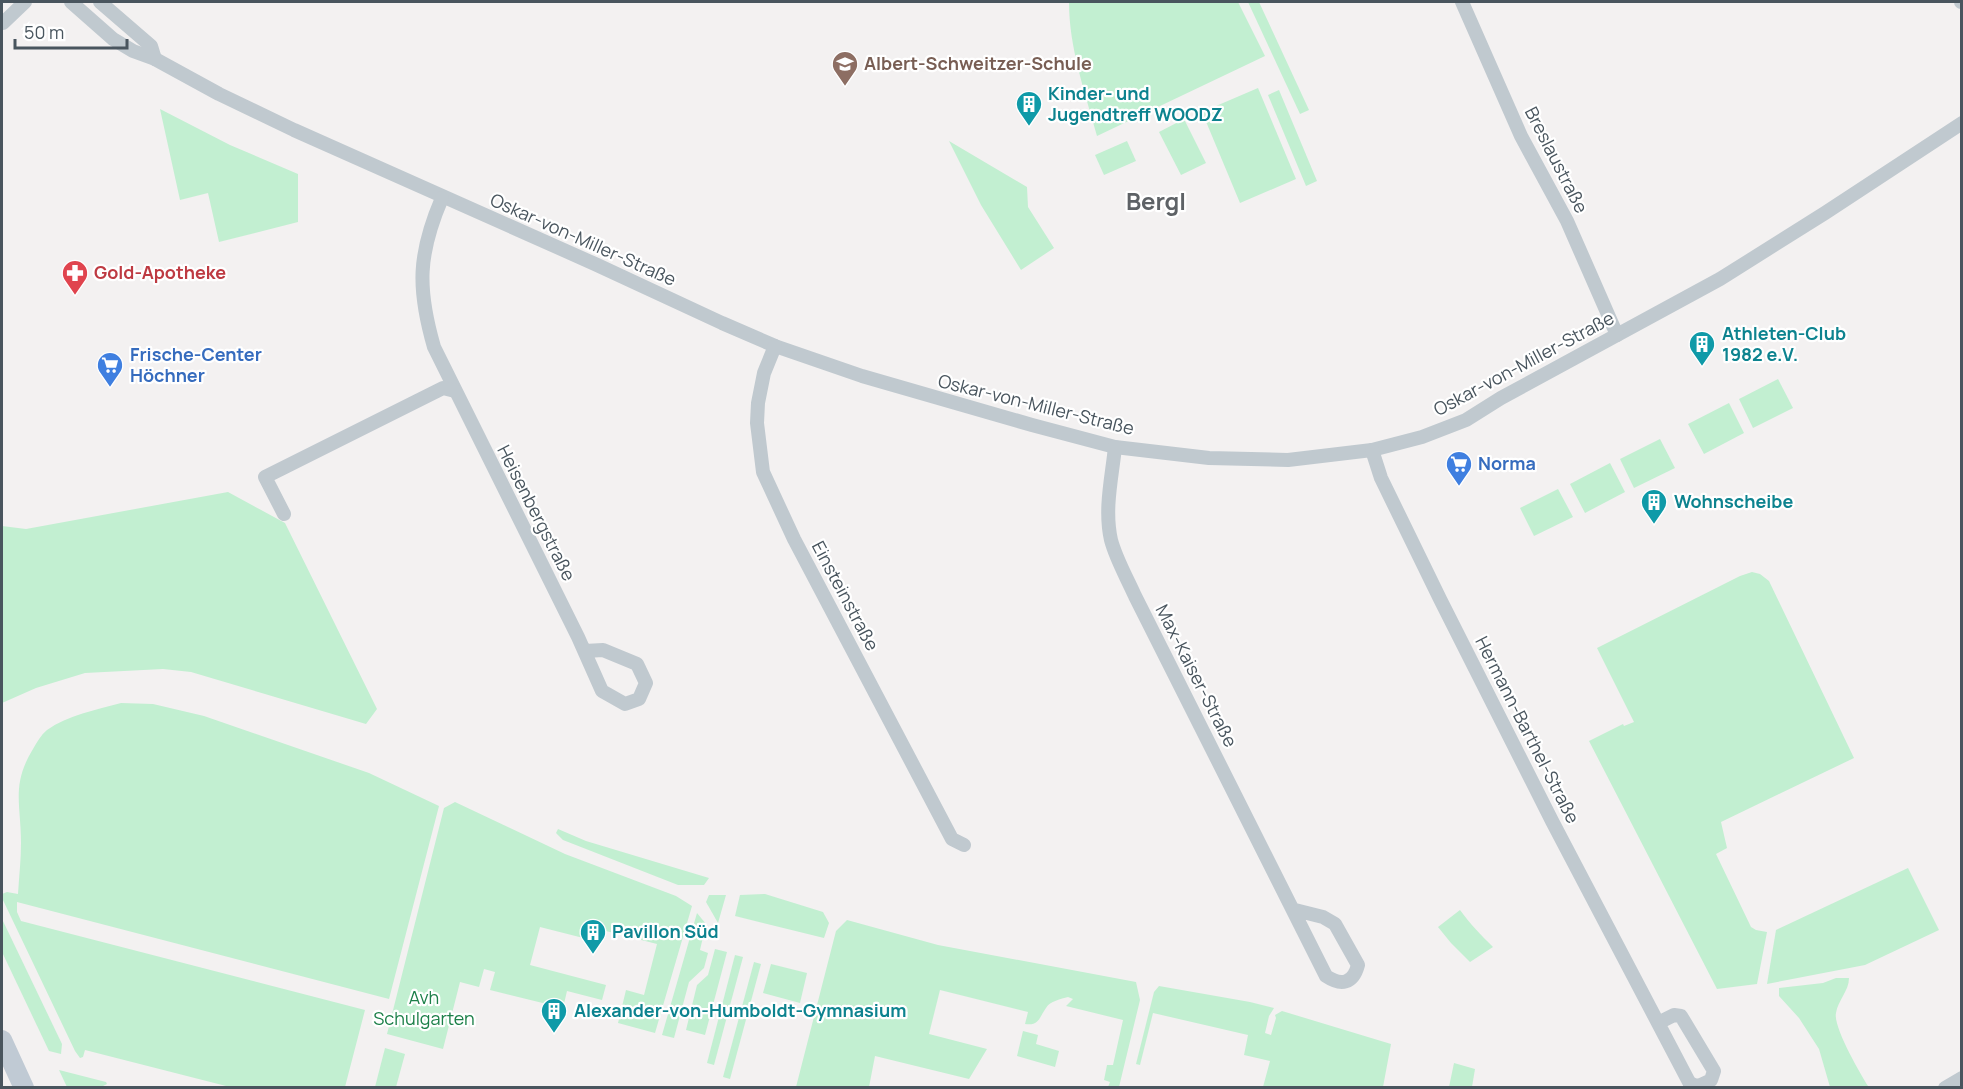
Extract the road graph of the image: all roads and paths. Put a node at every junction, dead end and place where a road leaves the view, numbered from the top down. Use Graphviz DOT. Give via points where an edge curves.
graph roads {
  1 [pos="25,2"];
  2 [pos="71,2"];
  3 [pos="100,2"];
  4 [pos="1462,2"];
  5 [pos="2,22"];
  6 [pos="155,59"];
  7 [pos="1962,123"];
  8 [pos="442,198"];
  9 [pos="1617,334"];
  10 [pos="775,346"];
  11 [pos="455,391"];
  12 [pos="1115,447"];
  13 [pos="1372,450"];
  14 [pos="284,514"];
  15 [pos="585,651"];
  16 [pos="964,845"];
  17 [pos="1294,910"];
  18 [pos="1658,1023"];
  19 [pos="2,1040"];
  20 [pos="1962,1078"];
  21 [pos="24,1088"];
  22 [pos="1945,1088"];
  1 -- 5 [label="street"];
  2 -- 6 [label="street, Oskar-von-Miller-Straße" via="113,39"];
  3 -- 6 [label="street, Oskar-von-Miller-Straße" via="151,46"];
  4 -- 9 [label="street, Breslaustraße" via="1521,136 1567,221"];
  6 -- 8 [label="street, Oskar-von-Miller-Straße" via="241,105"];
  7 -- 9 [label="street, Oskar-von-Miller-Straße" via="1720,279"];
  8 -- 10 [label="street, Oskar-von-Miller-Straße"];
  8 -- 11 [label="street, Heisenbergstraße" via="428,235 423,296 434,347"];
  9 -- 13 [label="street, Oskar-von-Miller-Straße" via="1466,420"];
  10 -- 12 [label="street, Oskar-von-Miller-Straße" via="913,392"];
  10 -- 16 [label="street, Einsteinstraße" via="758,403 763,472 794,539 952,839"];
  11 -- 14 [label="street" via="443,388 265,477"];
  11 -- 15 [label="street, Heisenbergstraße"];
  12 -- 13 [label="street, Oskar-von-Miller-Straße" via="1260,461"];
  12 -- 17 [label="street, Max-Kaiser-Straße" via="1108,515 1118,558"];
  13 -- 18 [label="street, Hermann-Barthel-Straße" via="1381,478 1440,598"];
  15 -- 15 [label="street, Heisenbergstraße" via="602,690 625,704 639,699 646,683 637,664 603,650"];
  17 -- 17 [label="street, Max-Kaiser-Straße" via="1326,976 1335,982 1351,979 1358,965 1335,924"];
  18 -- 18 [label="street, Hermann-Barthel-Straße" via="1689,1082 1697,1087 1711,1080 1714,1071 1681,1016 1674,1014"];
  19 -- 21 [label="main road"];
  20 -- 22 [label="street"];
}
